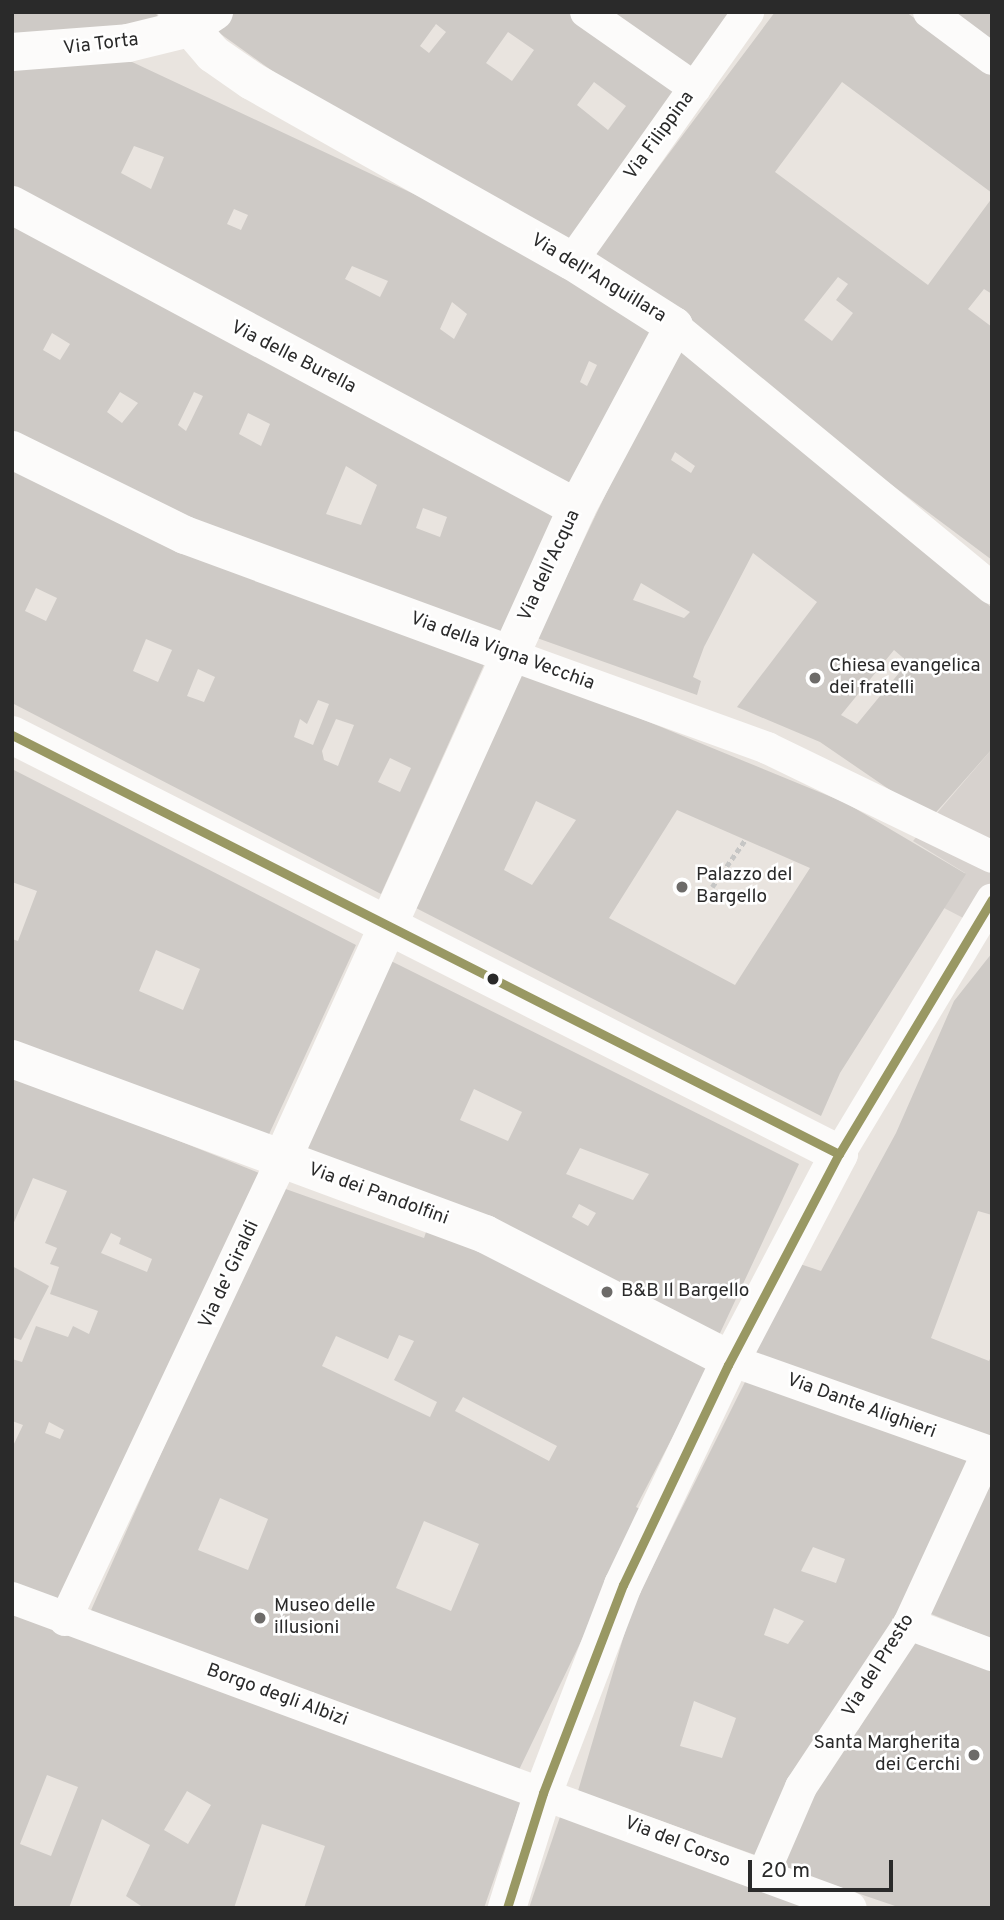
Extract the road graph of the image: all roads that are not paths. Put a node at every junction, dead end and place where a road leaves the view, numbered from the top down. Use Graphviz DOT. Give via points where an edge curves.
graph roads {
  1 [pos="586,12"];
  2 [pos="748,12"];
  3 [pos="941,16"];
  4 [pos="193,18"];
  5 [pos="12,52"];
  6 [pos="992,59"];
  7 [pos="695,88"];
  8 [pos="12,205"];
  9 [pos="572,261"];
  10 [pos="674,326"];
  11 [pos="12,450"];
  12 [pos="577,508"];
  13 [pos="992,588"];
  14 [pos="508,654"];
  15 [pos="12,736"];
  16 [pos="992,857"];
  17 [pos="992,899"];
  18 [pos="385,927"];
  19 [pos="12,1059"];
  20 [pos="839,1154"];
  21 [pos="282,1162"];
  22 [pos="730,1360"];
  23 [pos="990,1452"];
  24 [pos="12,1598"];
  25 [pos="65,1620"];
  26 [pos="909,1624"];
  27 [pos="992,1655"];
  28 [pos="543,1793"];
  29 [pos="762,1875"];
  30 [pos="507,1908"];
  31 [pos="851,1908"];
  1 -- 7 [label="street"];
  2 -- 7 [label="street, Via Filippina"];
  3 -- 6 [label="street"];
  4 -- 5 [label="street, Via Torta" via="128,43"];
  4 -- 9 [label="street, Via dell'Anguillara" via="213,54 252,81"];
  7 -- 9 [label="street, Via Filippina"];
  8 -- 12 [label="street, Via delle Burella"];
  9 -- 10 [label="street, Via dell'Anguillara"];
  10 -- 12 [label="street, Via dell'Acqua"];
  10 -- 13 [label="street, Via dell'Anguillara"];
  11 -- 14 [label="street, Via della Vigna Vecchia" via="185,535"];
  12 -- 14 [label="street, Via dell'Acqua"];
  14 -- 16 [label="street, Via della Vigna Vecchia" via="767,748"];
  14 -- 18 [label="street, Via dell'Acqua"];
  15 -- 18 [label="street"];
  17 -- 20 [label="street"];
  18 -- 20 [label="street"];
  18 -- 21 [label="street, Via de' Giraldi"];
  19 -- 21 [label="street, Via dei Pandolfini"];
  20 -- 22 [label="street"];
  21 -- 22 [label="street, Via dei Pandolfini" via="485,1234"];
  21 -- 25 [label="street, Via de' Giraldi"];
  22 -- 23 [label="street, Via Dante Alighieri"];
  22 -- 28 [label="street" via="623,1585"];
  23 -- 26 [label="street, Via del Presto"];
  24 -- 25 [label="street, Borgo degli Albizi"];
  25 -- 28 [label="street, Borgo degli Albizi"];
  26 -- 27 [label="street"];
  26 -- 29 [label="street, Via del Presto" via="801,1787"];
  28 -- 29 [label="street, Via del Corso"];
  28 -- 30 [label="street"];
  29 -- 31 [label="street, Via del Corso"];
}
